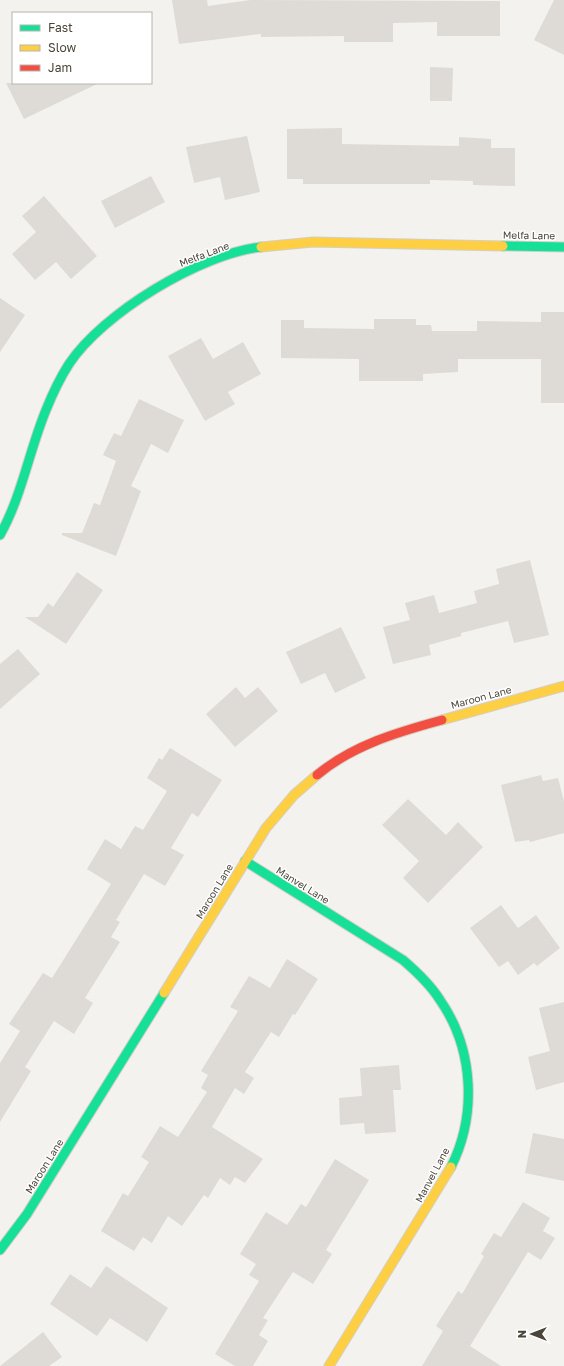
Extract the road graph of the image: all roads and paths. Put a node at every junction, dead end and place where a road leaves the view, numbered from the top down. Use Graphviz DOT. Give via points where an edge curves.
graph roads {
  1 [pos="564,247"];
  2 [pos="0,535"];
  3 [pos="564,686"];
  4 [pos="245,861"];
  5 [pos="0,1250"];
  6 [pos="329,1366"];
  1 -- 2 [label="street, Melfa Lane" via="314,242 255,248 220,258 179,275 150,290 102,328 69,364 46,410 10,517"];
  3 -- 4 [label="street, Maroon Lane" via="403,731 354,750 322,771 294,795 266,828"];
  4 -- 5 [label="street, Maroon Lane" via="27,1214"];
  4 -- 6 [label="street, Manvel Lane" via="403,960 440,998 459,1036 465,1061 469,1086 469,1112 455,1159 432,1202"];
}
